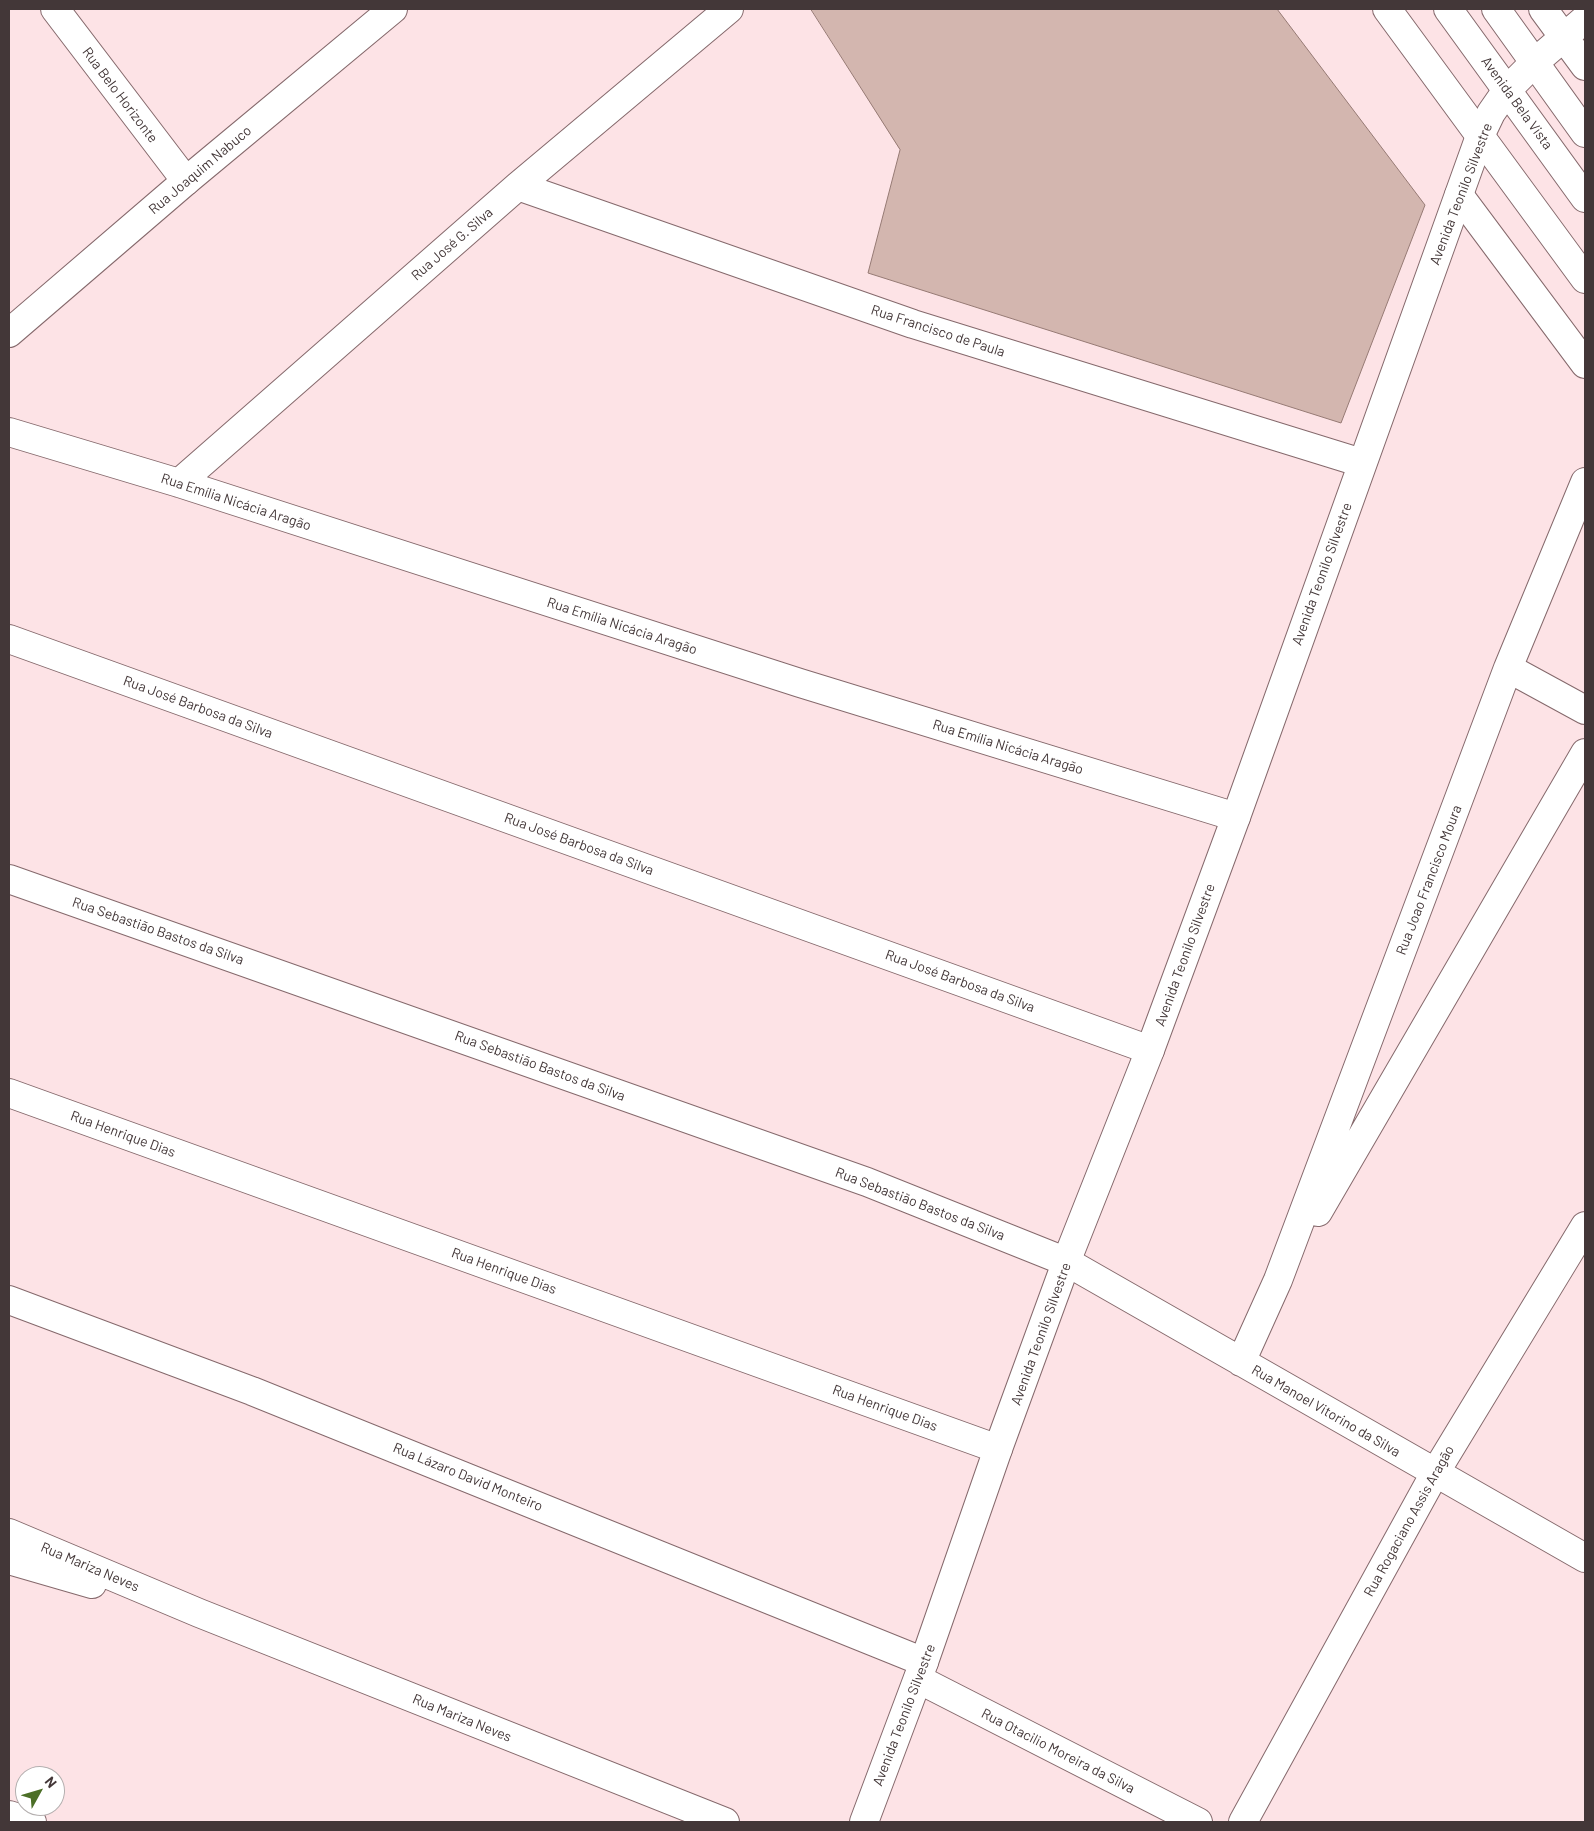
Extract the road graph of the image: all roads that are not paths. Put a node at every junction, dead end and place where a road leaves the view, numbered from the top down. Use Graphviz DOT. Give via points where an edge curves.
graph roads {
  1 [pos="55,9"];
  2 [pos="393,9"];
  3 [pos="729,9"];
  4 [pos="1387,9"];
  5 [pos="1448,9"];
  6 [pos="1496,9"];
  7 [pos="1543,9"];
  8 [pos="1585,19"];
  9 [pos="1564,37"];
  10 [pos="1535,62"];
  11 [pos="1585,66"];
  12 [pos="1507,90"];
  13 [pos="1585,133"];
  14 [pos="1480,136"];
  15 [pos="186,181"];
  16 [pos="518,186"];
  17 [pos="1460,194"];
  18 [pos="1585,198"];
  19 [pos="1585,279"];
  20 [pos="9,333"];
  21 [pos="1585,364"];
  22 [pos="9,432"];
  23 [pos="1362,463"];
  24 [pos="1585,482"];
  25 [pos="179,483"];
  26 [pos="9,639"];
  27 [pos="1508,668"];
  28 [pos="1585,710"];
  29 [pos="1585,753"];
  30 [pos="1236,817"];
  31 [pos="9,879"];
  32 [pos="1150,1050"];
  33 [pos="9,1093"];
  34 [pos="1585,1226"];
  35 [pos="1067,1262"];
  36 [pos="1278,1280"];
  37 [pos="9,1300"];
  38 [pos="1241,1362"];
  39 [pos="998,1449"];
  40 [pos="1435,1473"];
  41 [pos="9,1533"];
  42 [pos="1585,1558"];
  43 [pos="9,1560"];
  44 [pos="199,1613"];
  45 [pos="921,1670"];
  46 [pos="9,1814"];
  47 [pos="32,1822"];
  48 [pos="726,1822"];
  49 [pos="864,1822"];
  50 [pos="1198,1822"];
  51 [pos="1243,1822"];
  1 -- 15 [label="street, Rua Belo Horizonte"];
  2 -- 15 [label="street, Rua Joaquim Nabuco"];
  3 -- 16 [label="street, Rua José G. Silva"];
  4 -- 14 [label="street"];
  5 -- 12 [label="street, Avenida Bela Vista"];
  6 -- 10 [label="street"];
  7 -- 9 [label="street"];
  8 -- 9 [label="street, Avenida Teonilo Silvestre"];
  9 -- 10 [label="street, Avenida Teonilo Silvestre"];
  9 -- 11 [label="street"];
  10 -- 12 [label="street, Avenida Teonilo Silvestre"];
  10 -- 13 [label="street"];
  12 -- 14 [label="street, Avenida Teonilo Silvestre"];
  12 -- 18 [label="street, Avenida Bela Vista"];
  14 -- 17 [label="street, Avenida Teonilo Silvestre"];
  14 -- 19 [label="street"];
  15 -- 20 [label="street, Rua Joaquim Nabuco"];
  16 -- 23 [label="street, Rua Francisco de Paula" via="913,324"];
  16 -- 25 [label="street, Rua José G. Silva"];
  17 -- 21 [label="street"];
  17 -- 23 [label="street, Avenida Teonilo Silvestre"];
  22 -- 25 [label="street, Rua Emília Nicácia Aragão"];
  23 -- 30 [label="street, Avenida Teonilo Silvestre"];
  24 -- 27 [label="street, Rua Joao Francisco Moura"];
  25 -- 30 [label="street, Rua Emília Nicácia Aragão" via="800,683"];
  26 -- 32 [label="street, Rua José Barbosa da Silva"];
  27 -- 28 [label="street"];
  27 -- 36 [label="street, Rua Joao Francisco Moura"];
  29 -- 36 [label="street, Rua Joao Francisco Moura"];
  30 -- 32 [label="street, Avenida Teonilo Silvestre"];
  31 -- 35 [label="street, Rua Sebastião Bastos da Silva" via="868,1182"];
  32 -- 35 [label="street, Avenida Teonilo Silvestre"];
  33 -- 39 [label="street, Rua Henrique Dias"];
  34 -- 40 [label="street, Rua Rogaciano Assis Aragão"];
  35 -- 38 [label="street, Rua Manoel Vitorino da Silva"];
  35 -- 39 [label="street, Avenida Teonilo Silvestre"];
  36 -- 38 [label="street, Rua Joao Francisco Moura"];
  37 -- 45 [label="street, Rua Lázaro David Monteiro" via="252,1391"];
  38 -- 40 [label="street, Rua Manoel Vitorino da Silva"];
  39 -- 45 [label="street, Avenida Teonilo Silvestre"];
  40 -- 42 [label="street, Rua Manoel Vitorino da Silva"];
  40 -- 51 [label="street, Rua Rogaciano Assis Aragão"];
  41 -- 44 [label="street, Rua Mariza Neves"];
  43 -- 44 [label="street, Rua Mariza Neves"];
  44 -- 48 [label="street, Rua Mariza Neves"];
  45 -- 49 [label="street, Avenida Teonilo Silvestre"];
  45 -- 50 [label="street, Rua Otacilio Moreira da Silva"];
  46 -- 47 [label="street"];
}
